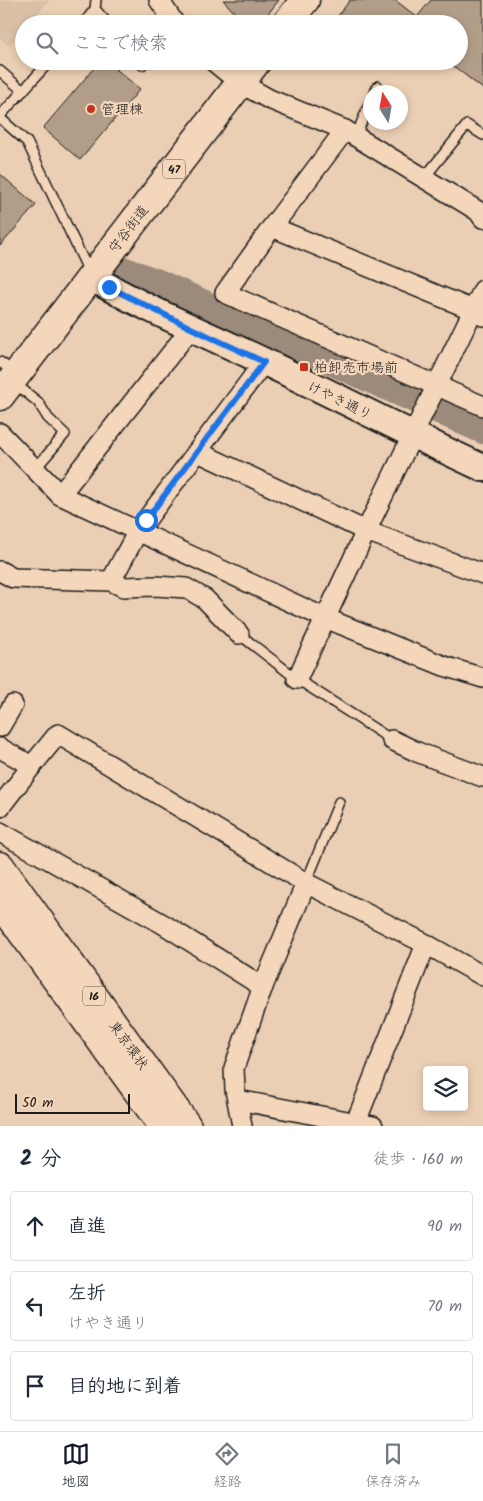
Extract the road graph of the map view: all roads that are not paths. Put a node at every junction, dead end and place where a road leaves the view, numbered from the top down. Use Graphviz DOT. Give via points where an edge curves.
graph roads {
  1 [pos="159,0"];
  2 [pos="304,0"];
  3 [pos="95,4"];
  4 [pos="88,15"];
  5 [pos="102,15"];
  6 [pos="169,15"];
  7 [pos="293,15"];
  8 [pos="42,70"];
  9 [pos="224,70"];
  10 [pos="250,70"];
  11 [pos="0,71"];
  12 [pos="240,83"];
  13 [pos="23,91"];
  14 [pos="363,113"];
  15 [pos="0,117"];
  16 [pos="351,133"];
  17 [pos="483,135"];
  18 [pos="424,178"];
  19 [pos="483,218"];
  20 [pos="272,227"];
  21 [pos="91,277"];
  22 [pos="483,290"];
  23 [pos="478,313"];
  24 [pos="191,328"];
  25 [pos="264,362"];
  26 [pos="7,378"];
  27 [pos="436,386"];
  28 [pos="483,406"];
  29 [pos="0,433"];
  30 [pos="412,436"];
  31 [pos="198,452"];
  32 [pos="483,468"];
  33 [pos="35,469"];
  34 [pos="60,495"];
  35 [pos="138,531"];
  36 [pos="366,531"];
  37 [pos="0,571"];
  38 [pos="483,574"];
  39 [pos="111,581"];
  40 [pos="325,618"];
  41 [pos="240,634"];
  42 [pos="483,678"];
  43 [pos="297,679"];
  44 [pos="13,705"];
  45 [pos="0,727"];
  46 [pos="392,740"];
  47 [pos="0,748"];
  48 [pos="31,767"];
  49 [pos="483,777"];
  50 [pos="340,802"];
  51 [pos="0,807"];
  52 [pos="0,832"];
  53 [pos="0,866"];
  54 [pos="306,884"];
  55 [pos="0,902"];
  56 [pos="426,944"];
  57 [pos="483,976"];
  58 [pos="263,987"];
  59 [pos="238,1100"];
  60 [pos="365,1124"];
  61 [pos="163,1126"];
  62 [pos="188,1126"];
  63 [pos="242,1126"];
  1 -- 6 [label="street"];
  2 -- 7 [label="main road"];
  3 -- 4 [label="lane"];
  3 -- 5 [label="lane"];
  8 -- 13 [label="lane"];
  9 -- 12 [label="street"];
  10 -- 12 [label="main road, 守谷街道 / 47"];
  11 -- 13 [label="lane"];
  12 -- 16 [label="street" via="269,99"];
  12 -- 21 [label="main road, 守谷街道 / 47"];
  13 -- 15 [label="lane"];
  14 -- 16 [label="lane"];
  15 -- 21 [label="lane" via="27,142"];
  16 -- 18 [label="street"];
  16 -- 20 [label="street"];
  17 -- 18 [label="lane" via="467,125"];
  18 -- 19 [label="street" via="478,211"];
  20 -- 23 [label="street"];
  20 -- 27 [label="street" via="225,293"];
  21 -- 24 [label="street, けやき通り"];
  21 -- 26 [label="main road, 守谷街道 / 47"];
  22 -- 23 [label="street"];
  23 -- 27 [label="street"];
  24 -- 25 [label="street, けやき通り"];
  24 -- 34 [label="street"];
  25 -- 30 [label="street, けやき通り"];
  25 -- 31 [label="street"];
  26 -- 33 [label="lane" via="38,402 48,418 65,434"];
  27 -- 28 [label="street"];
  27 -- 30 [label="street"];
  29 -- 33 [label="street"];
  30 -- 32 [label="street, けやき通り"];
  30 -- 36 [label="street"];
  31 -- 35 [label="street"];
  31 -- 36 [label="street"];
  33 -- 34 [label="street"];
  34 -- 35 [label="street"];
  35 -- 39 [label="street"];
  35 -- 40 [label="street"];
  36 -- 38 [label="street"];
  36 -- 40 [label="street"];
  37 -- 39 [label="street" via="21,582"];
  39 -- 41 [label="street" via="123,587 186,588 204,599"];
  40 -- 42 [label="street" via="444,666"];
  40 -- 43 [label="street"];
  41 -- 43 [label="lane"];
  43 -- 46 [label="lane"];
  44 -- 45 [label="street"];
  46 -- 49 [label="street"];
  47 -- 48 [label="street"];
  48 -- 51 [label="street"];
  48 -- 54 [label="street" via="58,734"];
  50 -- 54 [label="lane"];
  52 -- 58 [label="street" via="163,924"];
  53 -- 62 [label="main road, 東京環状 / 16"];
  54 -- 56 [label="street"];
  54 -- 58 [label="street"];
  55 -- 61 [label="main road, 東京環状 / 16"];
  56 -- 57 [label="street"];
  56 -- 60 [label="street"];
  58 -- 59 [label="street" via="234,1068"];
  59 -- 60 [label="street"];
  59 -- 63 [label="street"];
}
